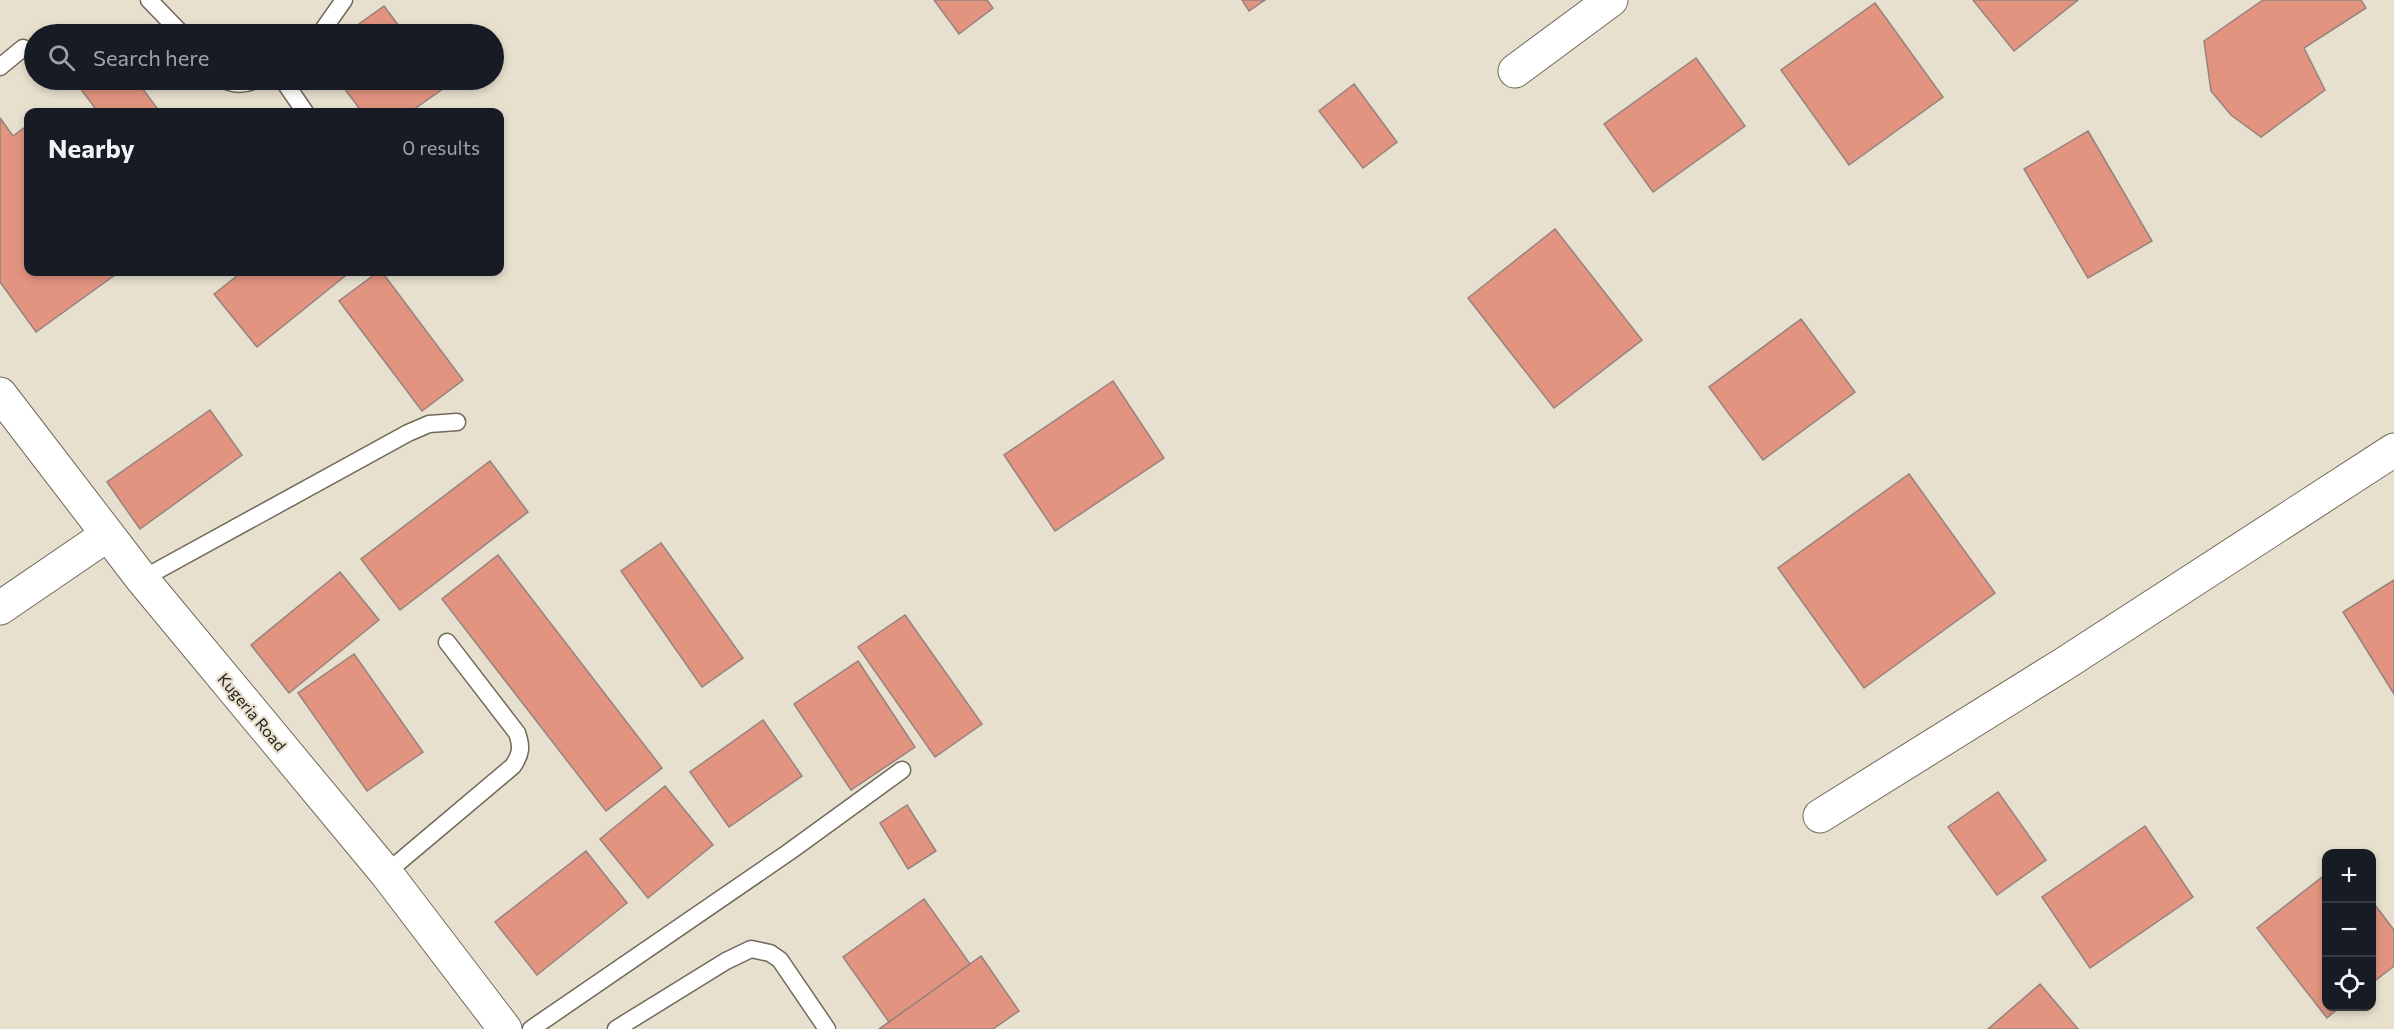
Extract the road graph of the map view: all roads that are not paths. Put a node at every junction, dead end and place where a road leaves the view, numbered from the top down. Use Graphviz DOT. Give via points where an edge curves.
graph roads {
  1 [pos="149,0"];
  2 [pos="344,0"];
  3 [pos="1611,0"];
  4 [pos="172,24"];
  5 [pos="327,24"];
  6 [pos="23,48"];
  7 [pos="0,67"];
  8 [pos="1515,71"];
  9 [pos="290,90"];
  10 [pos="302,108"];
  11 [pos="0,394"];
  12 [pos="457,422"];
  13 [pos="2394,450"];
  14 [pos="107,535"];
  15 [pos="142,579"];
  16 [pos="0,608"];
  17 [pos="447,642"];
  18 [pos="902,770"];
  19 [pos="1820,816"];
  20 [pos="386,873"];
  21 [pos="505,1029"];
  22 [pos="531,1029"];
  23 [pos="616,1029"];
  24 [pos="827,1029"];
  1 -- 4 [label="lane"];
  2 -- 5 [label="lane"];
  3 -- 8 [label="street"];
  6 -- 7 [label="lane"];
  9 -- 10 [label="lane"];
  11 -- 14 [label="street, Kugeria Road"];
  12 -- 15 [label="lane" via="429,424 408,433"];
  13 -- 19 [label="street" via="2064,664"];
  14 -- 15 [label="street, Kugeria Road"];
  14 -- 16 [label="street"];
  15 -- 20 [label="street, Kugeria Road"];
  17 -- 20 [label="lane" via="517,733 520,755 513,766"];
  18 -- 22 [label="lane" via="780,859"];
  20 -- 21 [label="street, Kugeria Road"];
  23 -- 24 [label="lane" via="750,949 770,953 780,960"];
}
